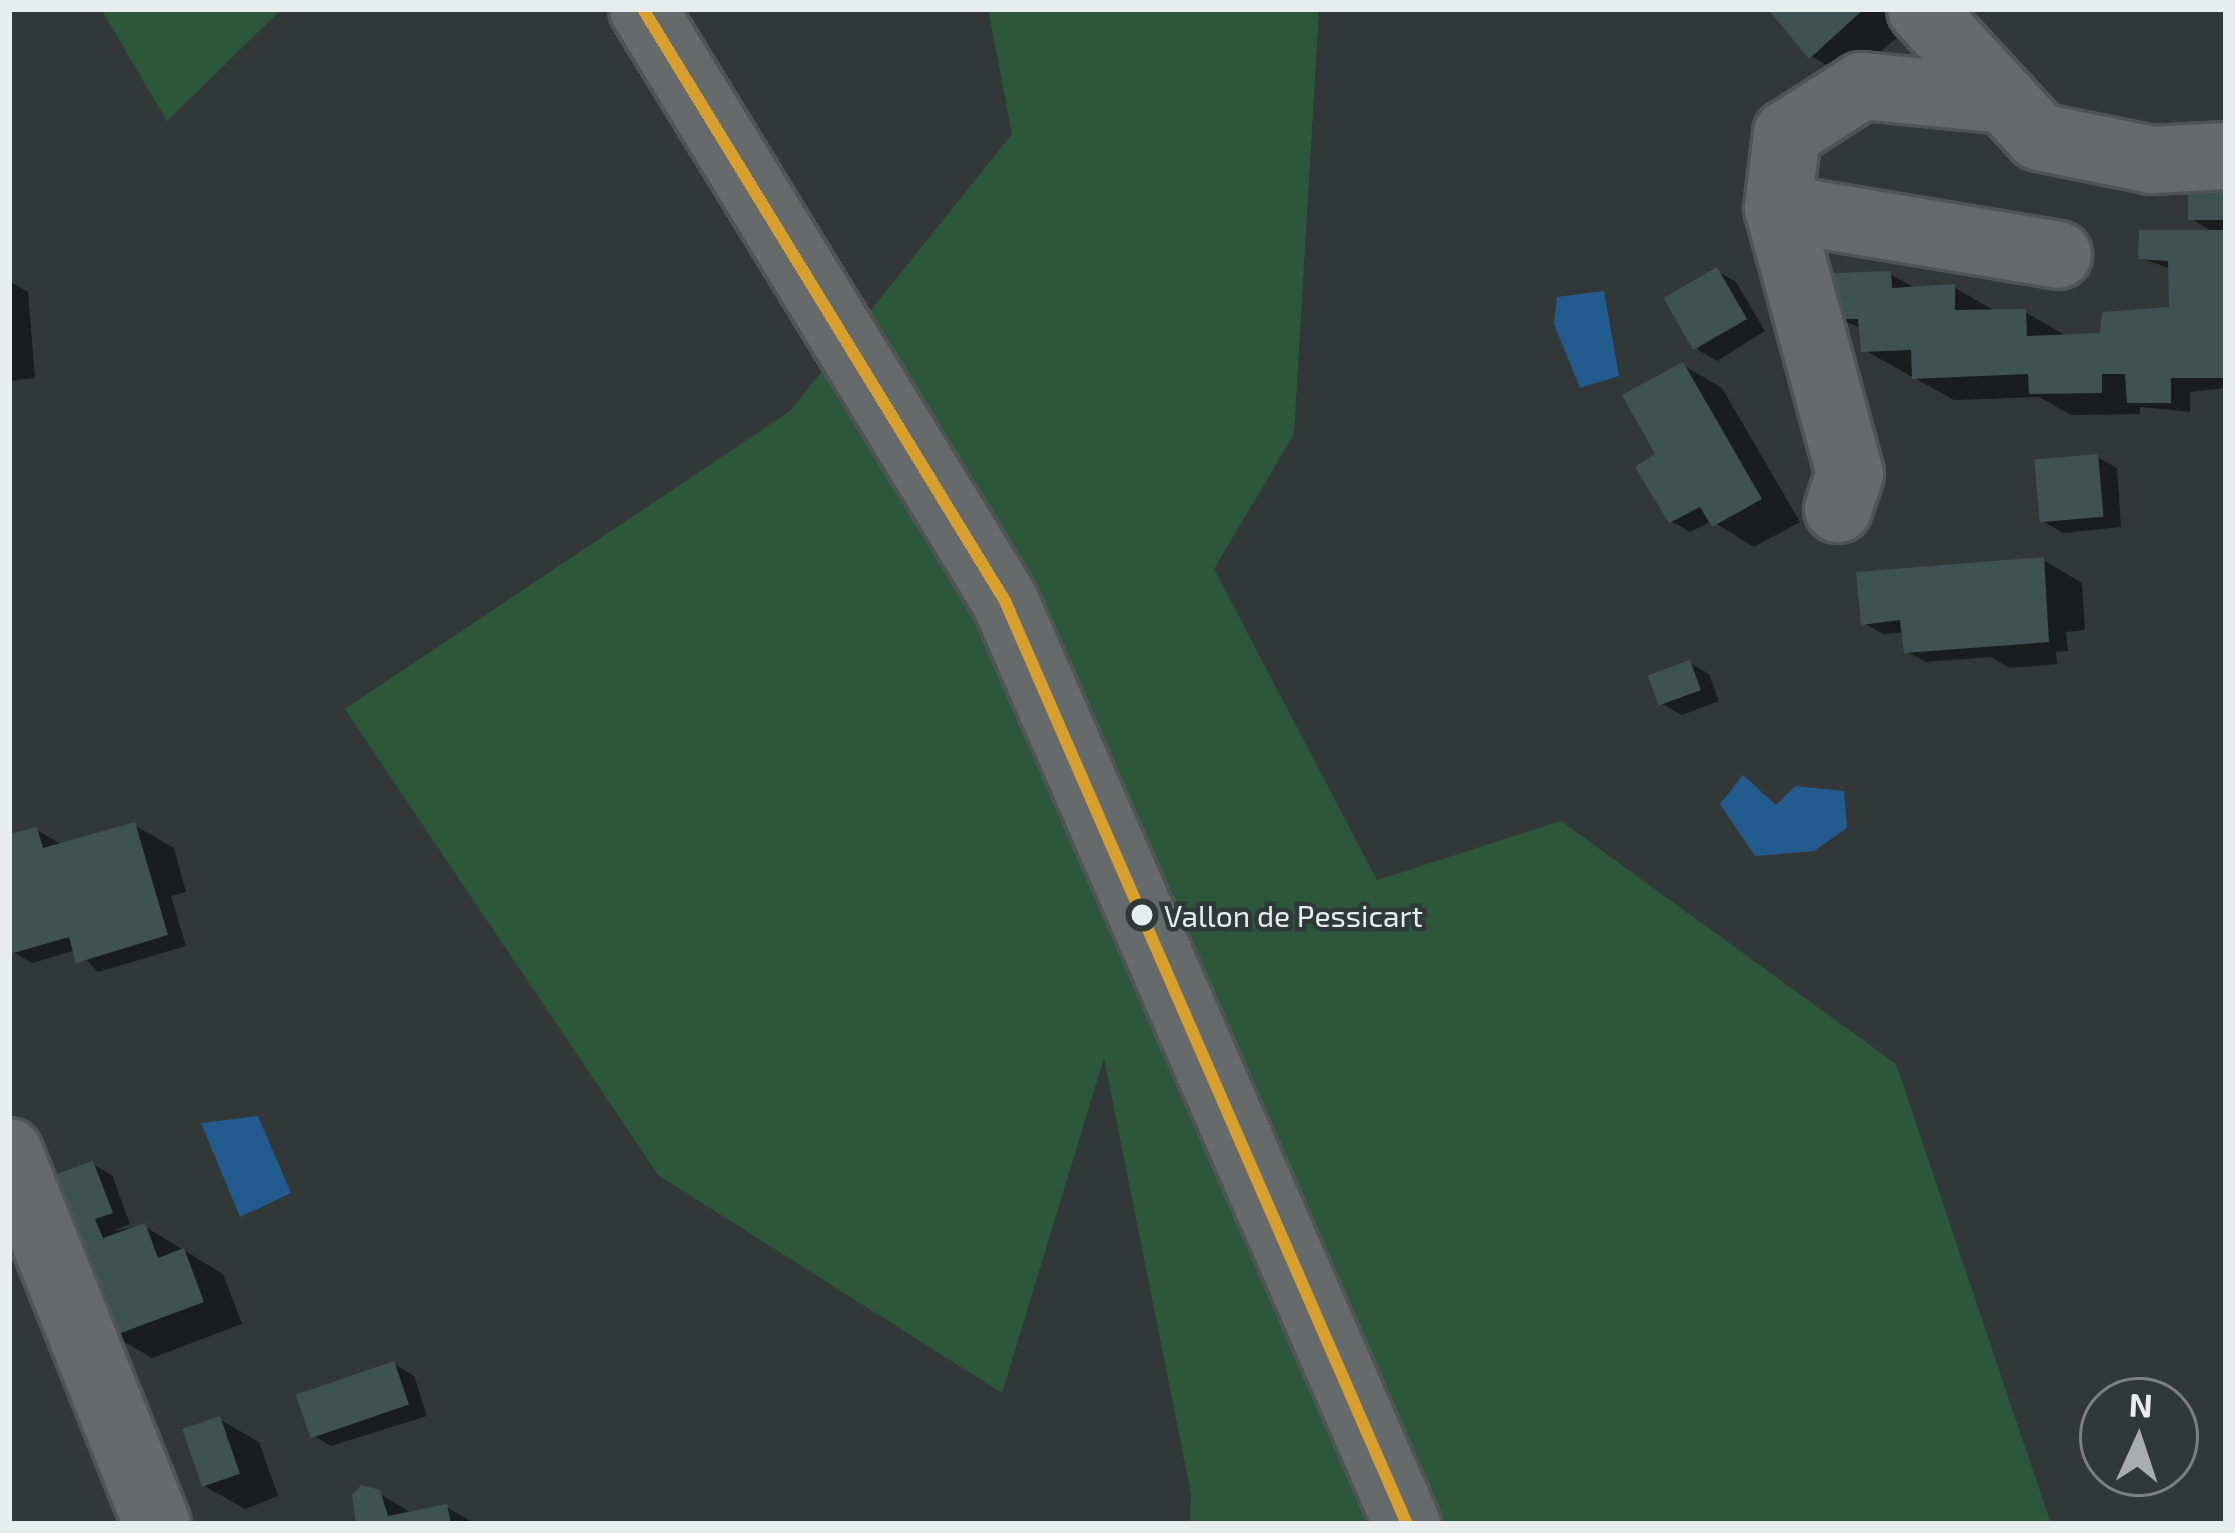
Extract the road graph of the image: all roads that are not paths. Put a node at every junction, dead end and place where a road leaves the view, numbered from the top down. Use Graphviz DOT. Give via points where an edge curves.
graph roads {
  1 [pos="643,9"];
  2 [pos="1921,9"];
  3 [pos="2005,100"];
  4 [pos="2226,156"];
  5 [pos="1778,208"];
  6 [pos="2058,255"];
  7 [pos="1838,508"];
  8 [pos="9,1152"];
  9 [pos="157,1524"];
  10 [pos="1407,1524"];
  1 -- 10 [label="street" via="1005,601"];
  2 -- 3 [label="street"];
  3 -- 4 [label="street" via="2039,137 2152,160"];
  3 -- 5 [label="street" via="1862,86 1787,134"];
  5 -- 6 [label="street"];
  5 -- 7 [label="street" via="1850,475"];
  8 -- 9 [label="street"];
}
